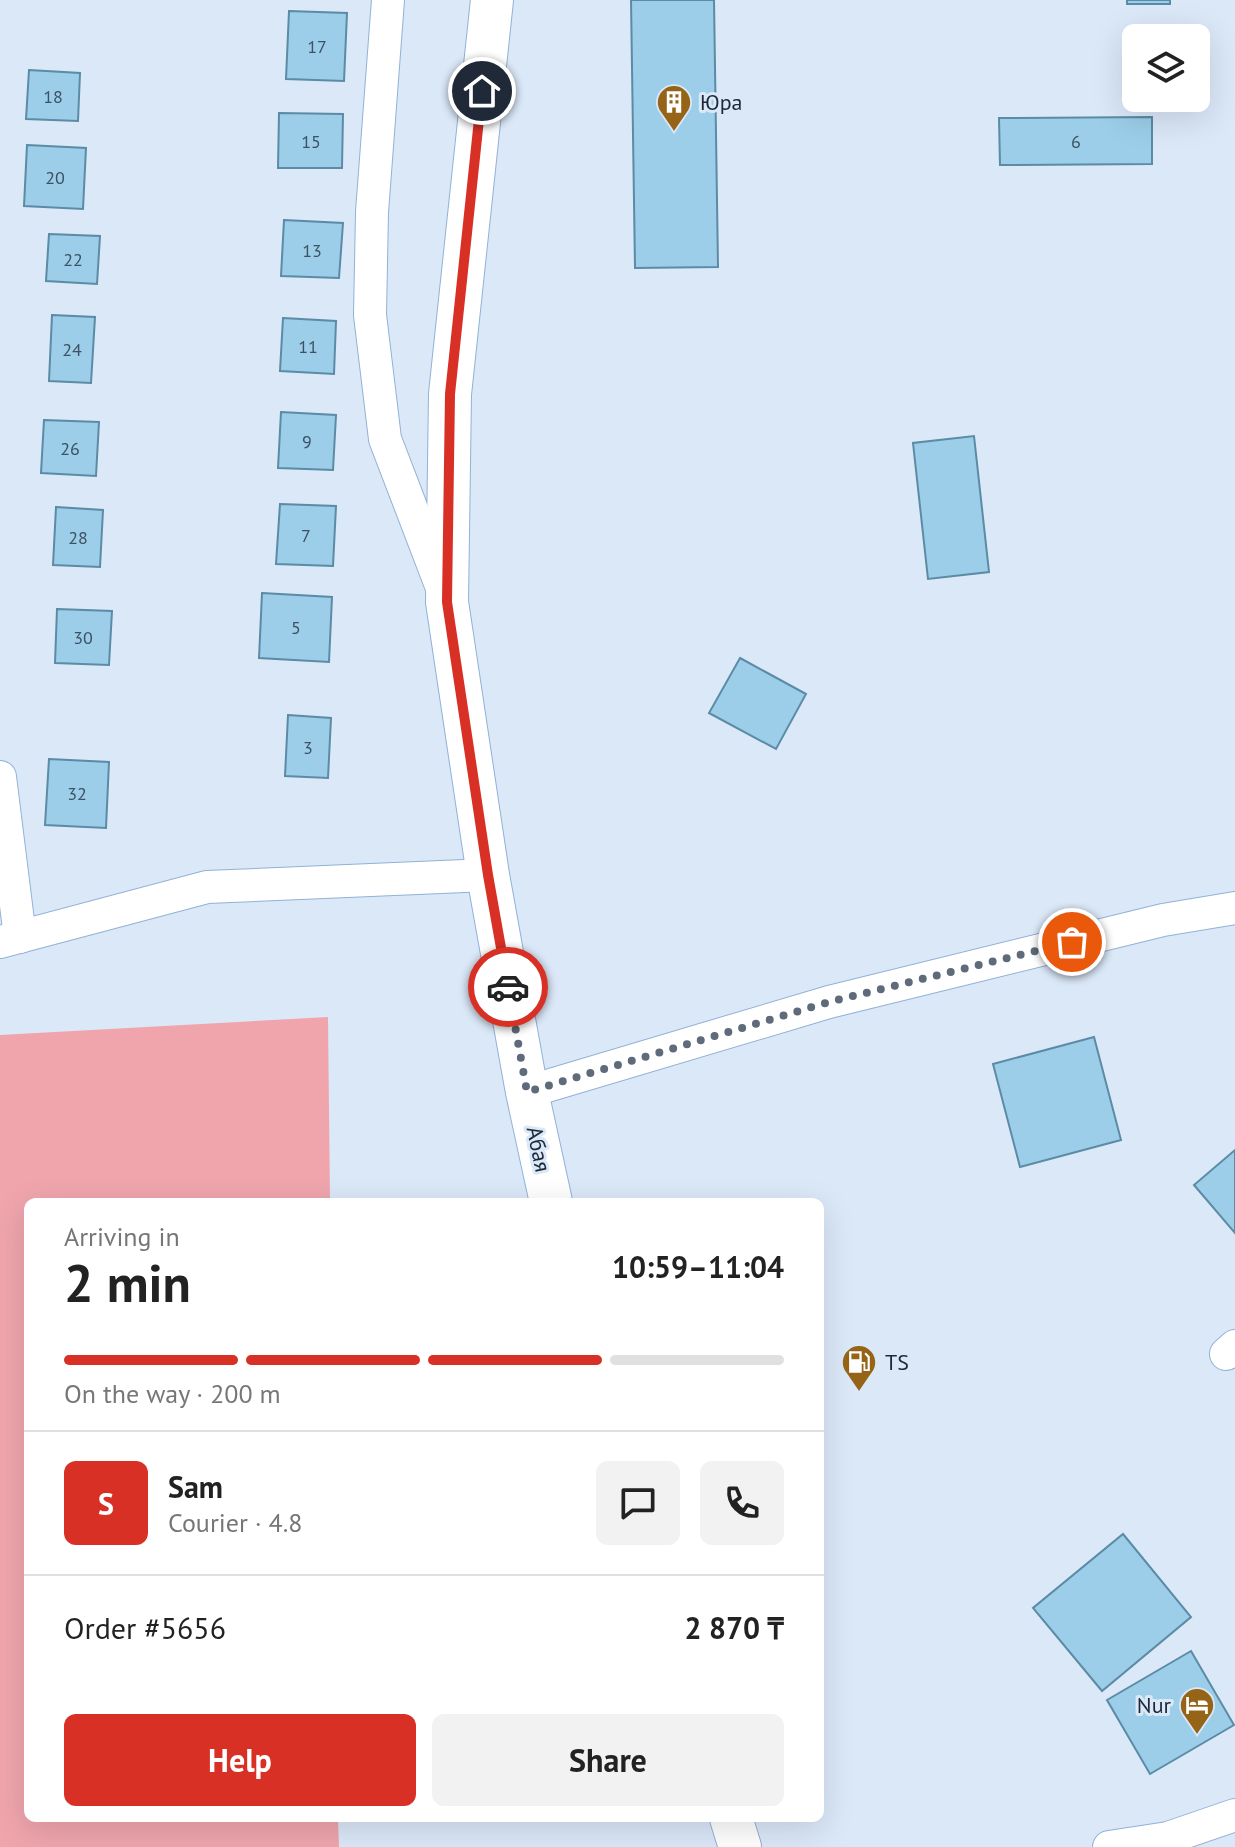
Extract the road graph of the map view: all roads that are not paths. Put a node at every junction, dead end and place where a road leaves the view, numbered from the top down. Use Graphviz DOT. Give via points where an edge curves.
graph roads {
  1 [pos="388,0"];
  2 [pos="492,0"];
  3 [pos="447,602"];
  4 [pos="0,777"];
  5 [pos="488,875"];
  6 [pos="1235,908"];
  7 [pos="10,939"];
  8 [pos="527,1092"];
  9 [pos="550,1198"];
  10 [pos="1235,1815"];
  11 [pos="732,1822"];
  12 [pos="1168,1838"];
  13 [pos="1235,1841"];
  14 [pos="740,1847"];
  15 [pos="1109,1847"];
  1 -- 3 [label="street" via="370,315 385,439"];
  2 -- 3 [label="street, Абая" via="450,394"];
  3 -- 5 [label="street, Абая"];
  4 -- 7 [label="street"];
  5 -- 7 [label="street" via="207,887"];
  5 -- 8 [label="street, Абая"];
  6 -- 8 [label="street" via="1163,920 829,1002"];
  8 -- 9 [label="street, Абая"];
  10 -- 12 [label="street"];
  11 -- 14 [label="street"];
  12 -- 13 [label="street"];
  12 -- 15 [label="street"];
}
